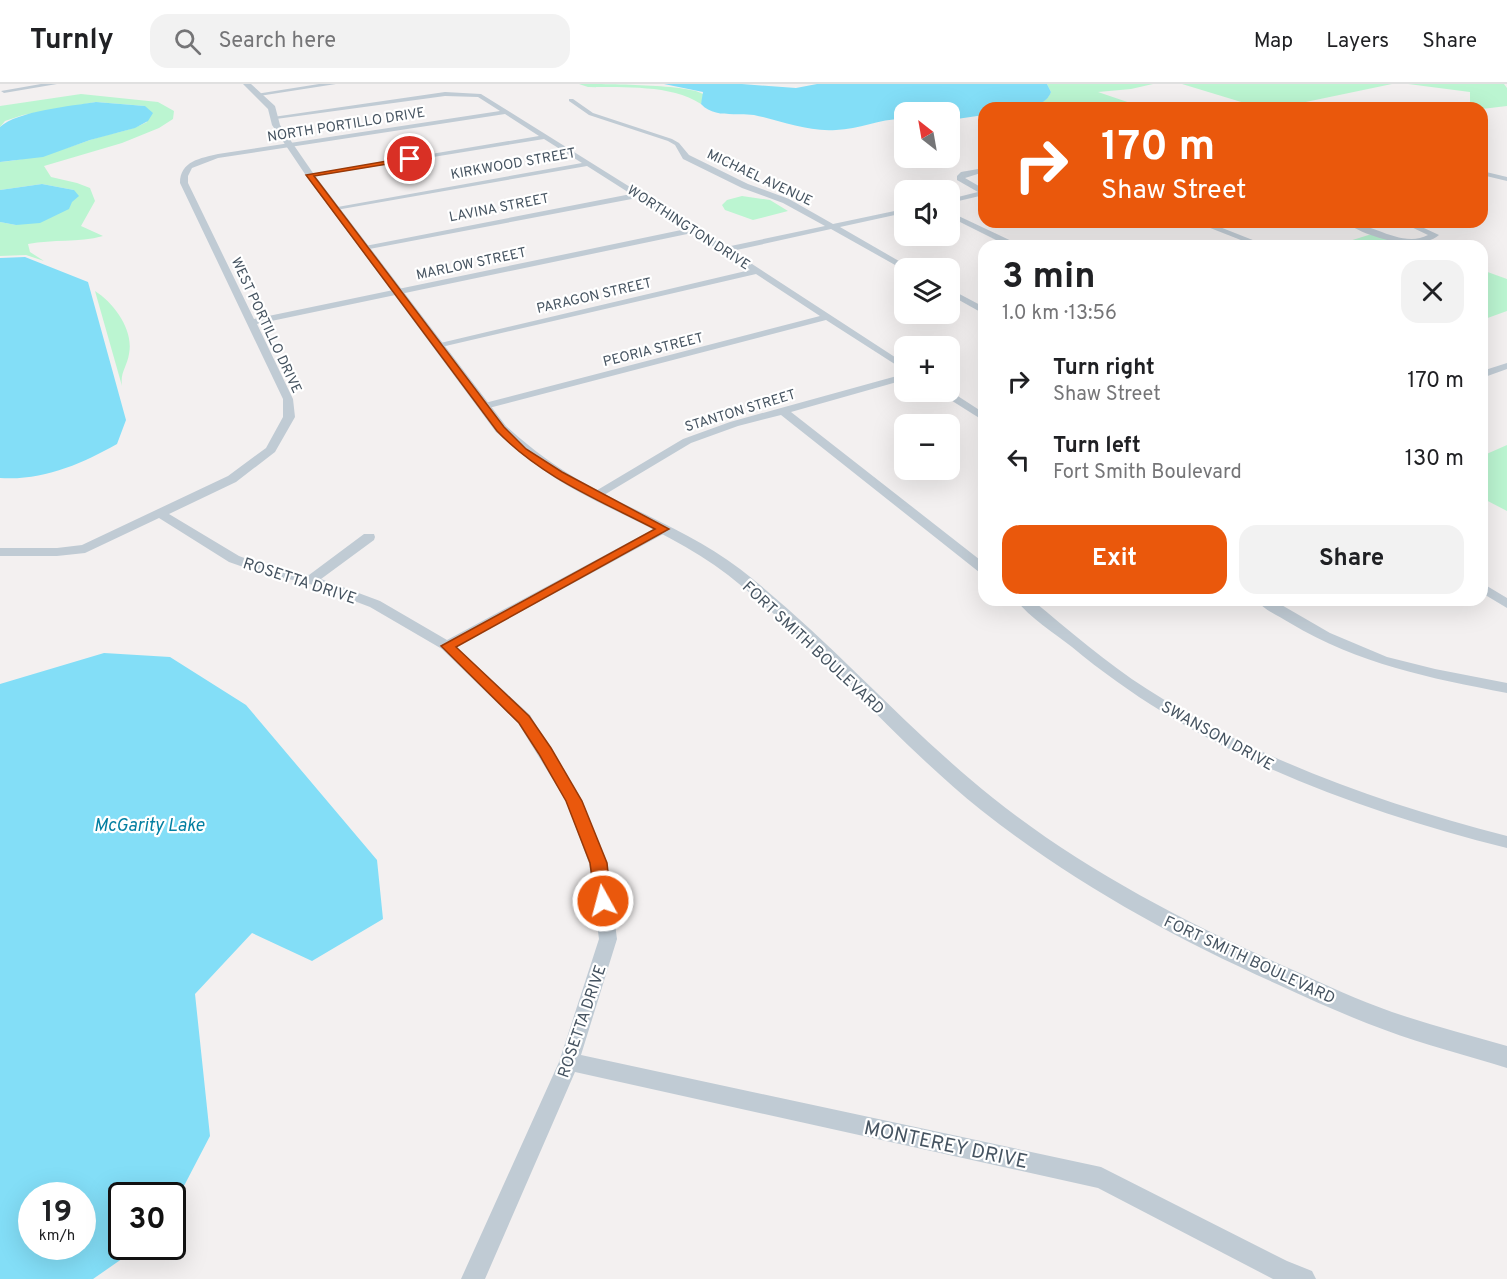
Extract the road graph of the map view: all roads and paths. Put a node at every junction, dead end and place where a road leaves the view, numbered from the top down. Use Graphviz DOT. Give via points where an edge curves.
graph roads {
  1 [pos="54,84"];
  2 [pos="333,84"];
  3 [pos="253,89"];
  4 [pos="4,91"];
  5 [pos="571,100"];
  6 [pos="505,112"];
  7 [pos="276,117"];
  8 [pos="544,137"];
  9 [pos="289,145"];
  10 [pos="192,164"];
  11 [pos="589,164"];
  12 [pos="978,171"];
  13 [pos="1488,174"];
  14 [pos="310,175"];
  15 [pos="1507,179"];
  16 [pos="978,188"];
  17 [pos="978,194"];
  18 [pos="639,195"];
  19 [pos="960,198"];
  20 [pos="336,208"];
  21 [pos="894,213"];
  22 [pos="960,219"];
  23 [pos="832,227"];
  24 [pos="978,228"];
  25 [pos="978,228"];
  26 [pos="1215,228"];
  27 [pos="1367,228"];
  28 [pos="1418,228"];
  29 [pos="694,230"];
  30 [pos="1003,240"];
  31 [pos="1248,240"];
  32 [pos="1403,240"];
  33 [pos="1403,240"];
  34 [pos="1427,240"];
  35 [pos="1427,240"];
  36 [pos="364,247"];
  37 [pos="725,250"];
  38 [pos="894,261"];
  39 [pos="757,271"];
  40 [pos="398,291"];
  41 [pos="960,298"];
  42 [pos="978,308"];
  43 [pos="828,317"];
  44 [pos="253,322"];
  45 [pos="437,345"];
  46 [pos="894,360"];
  47 [pos="1507,366"];
  48 [pos="1488,373"];
  49 [pos="894,380"];
  50 [pos="958,402"];
  51 [pos="484,406"];
  52 [pos="783,411"];
  53 [pos="978,414"];
  54 [pos="595,495"];
  55 [pos="161,514"];
  56 [pos="663,529"];
  57 [pos="369,537"];
  58 [pos="0,552"];
  59 [pos="978,564"];
  60 [pos="311,580"];
  61 [pos="1488,591"];
  62 [pos="1507,604"];
  63 [pos="1031,606"];
  64 [pos="1272,606"];
  65 [pos="447,646"];
  66 [pos="1507,688"];
  67 [pos="1507,842"];
  68 [pos="1507,1057"];
  69 [pos="569,1062"];
  70 [pos="473,1279"];
  71 [pos="1304,1279"];
  1 -- 4 [label="street"];
  2 -- 3 [label="street"];
  3 -- 7 [label="street, FORT SMITH BOULEVARD"];
  5 -- 23 [label="street, MICHAEL AVENUE" via="591,114 670,140 686,157 786,201"];
  6 -- 7 [label="street, WORTHINGTON DRIVE" via="471,93"];
  6 -- 8 [label="street, WORTHINGTON DRIVE"];
  6 -- 9 [label="street, NORTH PORTILLO DRIVE"];
  7 -- 9 [label="street, FORT SMITH BOULEVARD" via="276,125"];
  8 -- 11 [label="street, WORTHINGTON DRIVE"];
  8 -- 14 [label="street"];
  9 -- 10 [label="street, NORTH PORTILLO DRIVE"];
  9 -- 14 [label="street, FORT SMITH BOULEVARD"];
  10 -- 44 [label="street, WEST PORTILLO DRIVE" via="183,175 184,183"];
  11 -- 18 [label="street, WORTHINGTON DRIVE"];
  11 -- 20 [label="street, KIRKWOOD STREET"];
  12 -- 16 [label="street" via="960,178"];
  13 -- 15 [label="street"];
  14 -- 20 [label="street, FORT SMITH BOULEVARD"];
  17 -- 19 [label="street"];
  18 -- 29 [label="street, WORTHINGTON DRIVE"];
  18 -- 36 [label="street, LAVINA STREET"];
  20 -- 36 [label="street, FORT SMITH BOULEVARD"];
  21 -- 23 [label="street"];
  22 -- 25 [label="street"];
  23 -- 37 [label="street"];
  23 -- 38 [label="street, MICHAEL AVENUE"];
  24 -- 30 [label="street"];
  26 -- 31 [label="street"];
  27 -- 33 [label="street"];
  28 -- 34 [label="street" via="1435,235"];
  29 -- 37 [label="street, WORTHINGTON DRIVE"];
  29 -- 40 [label="street, MARLOW STREET"];
  32 -- 35 [label="street"];
  36 -- 40 [label="street, FORT SMITH BOULEVARD"];
  37 -- 39 [label="street, WORTHINGTON DRIVE"];
  39 -- 43 [label="street, WORTHINGTON DRIVE"];
  39 -- 45 [label="street, PARAGON STREET"];
  40 -- 44 [label="street, MARLOW STREET"];
  40 -- 45 [label="street, FORT SMITH BOULEVARD"];
  41 -- 42 [label="street"];
  43 -- 46 [label="street, WORTHINGTON DRIVE"];
  43 -- 51 [label="street, PEORIA STREET"];
  44 -- 55 [label="street, WEST PORTILLO DRIVE" via="288,399 289,417 271,450 232,479"];
  45 -- 51 [label="street, FORT SMITH BOULEVARD"];
  47 -- 48 [label="street"];
  49 -- 52 [label="street, STANTON STREET"];
  50 -- 53 [label="street"];
  51 -- 54 [label="street, FORT SMITH BOULEVARD" via="522,451"];
  52 -- 54 [label="street, STANTON STREET" via="687,441"];
  52 -- 59 [label="street"];
  54 -- 56 [label="street, FORT SMITH BOULEVARD"];
  55 -- 58 [label="street, WEST PORTILLO DRIVE" via="87,553"];
  55 -- 60 [label="street, ROSETTA DRIVE" via="234,559"];
  56 -- 65 [label="street"];
  56 -- 68 [label="street, FORT SMITH BOULEVARD" via="729,569 780,610 951,775 1022,830 1105,885 1190,933 1314,990 1392,1022"];
  57 -- 60 [label="street"];
  60 -- 65 [label="street, ROSETTA DRIVE" via="375,604"];
  61 -- 62 [label="street"];
  63 -- 67 [label="street, SWANSON DRIVE" via="1140,692 1259,760 1346,796"];
  64 -- 66 [label="street" via="1364,654"];
  65 -- 69 [label="street, ROSETTA DRIVE" via="524,719 574,801 598,863 608,939"];
  69 -- 70 [label="street, ROSETTA DRIVE"];
  69 -- 71 [label="street, MONTEREY DRIVE" via="1101,1178"];
}
